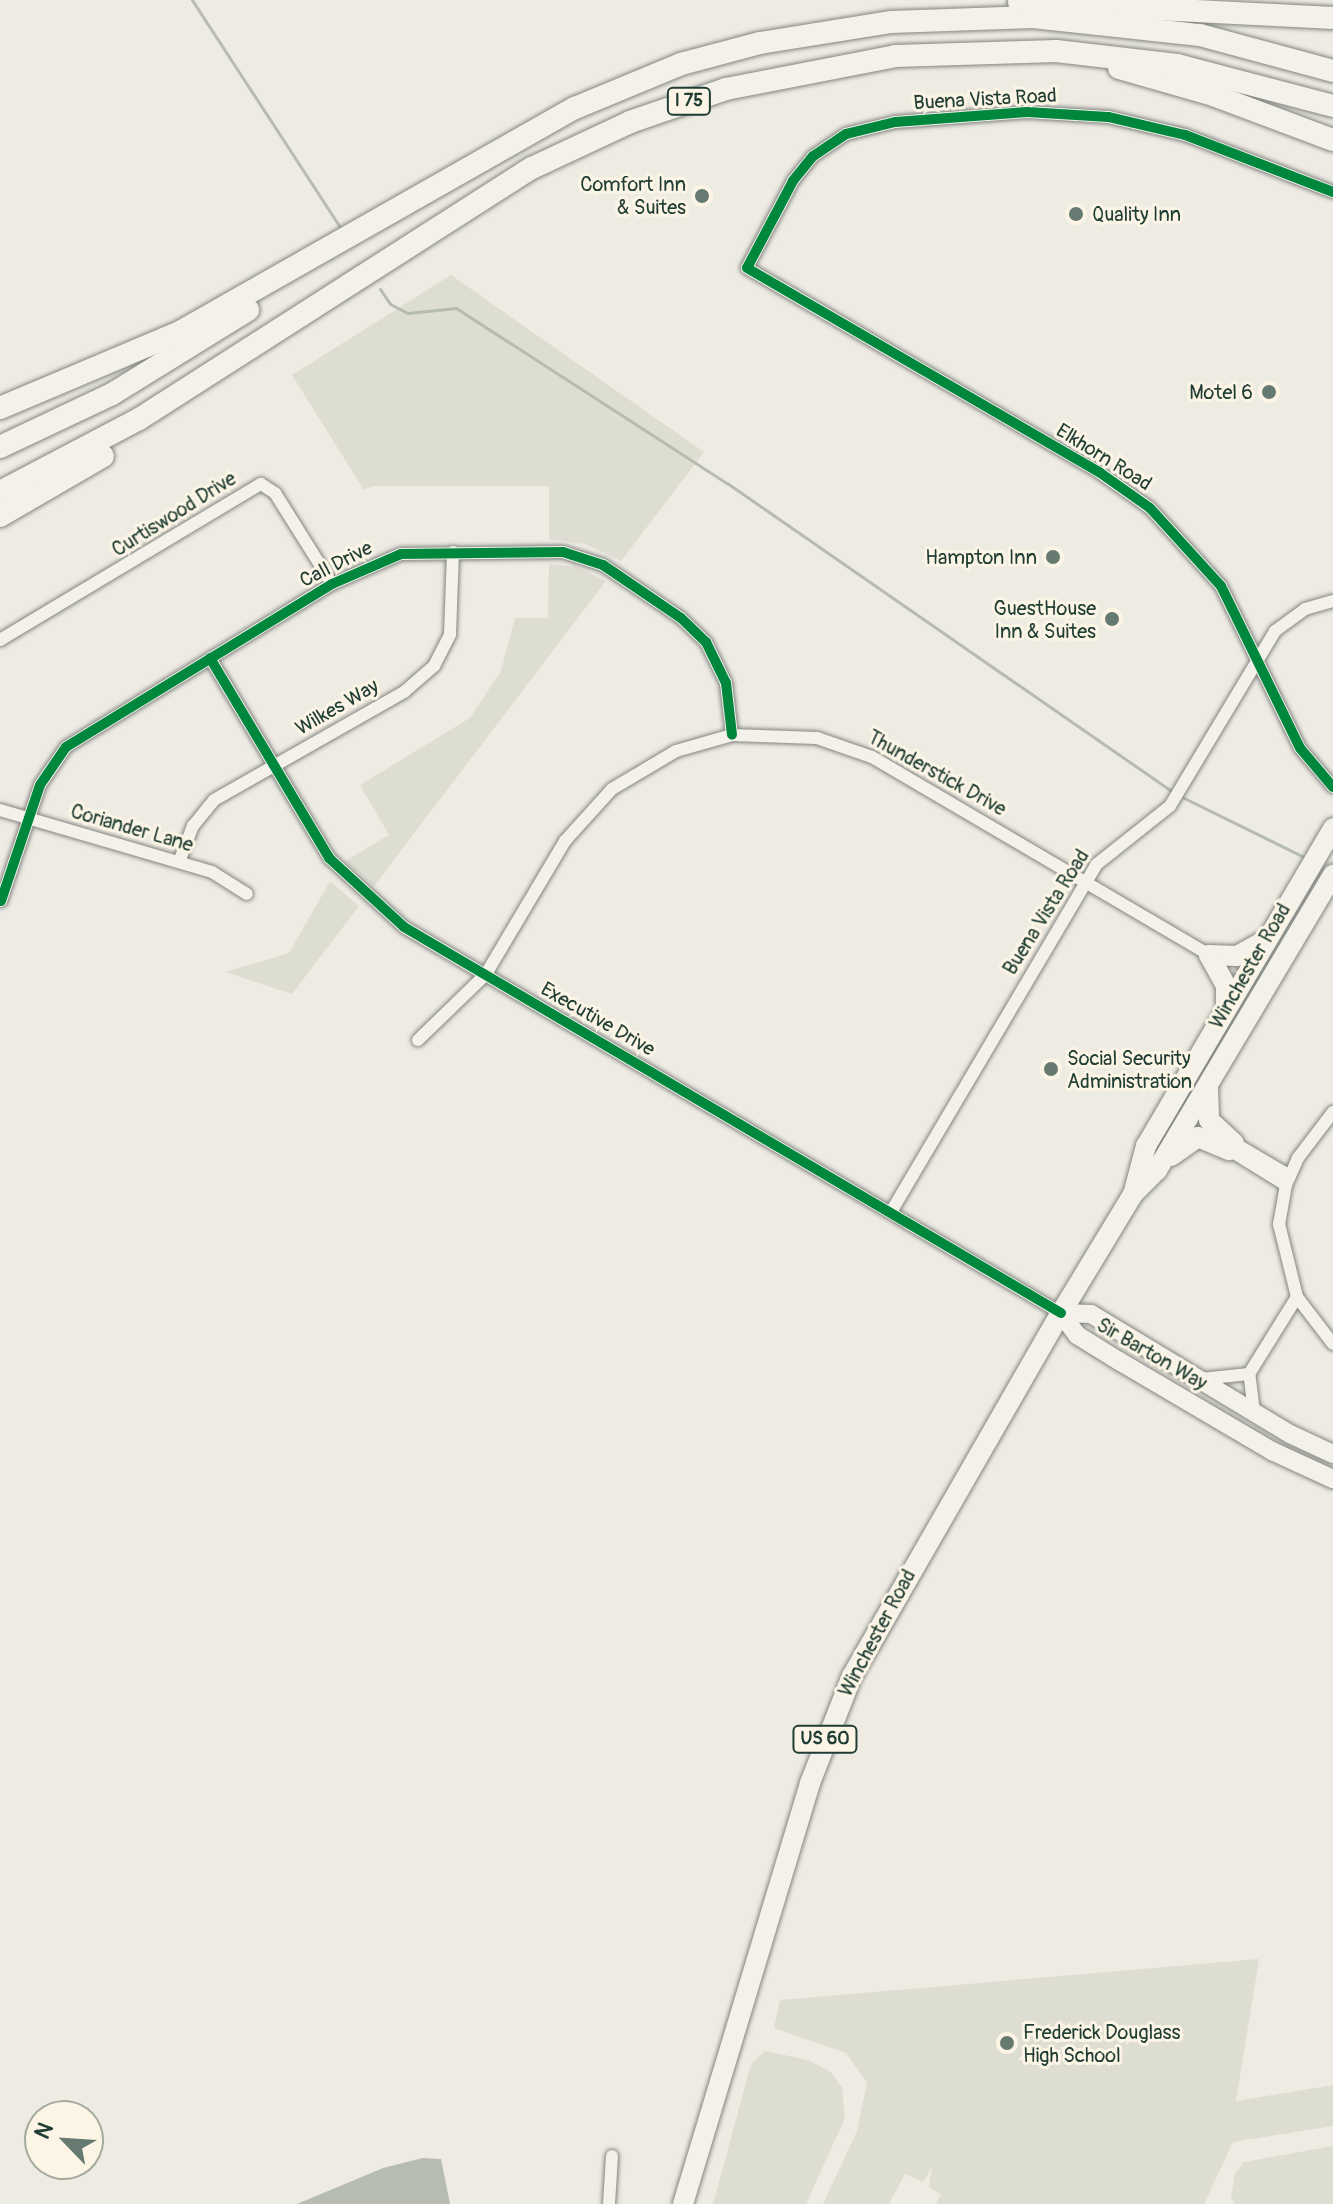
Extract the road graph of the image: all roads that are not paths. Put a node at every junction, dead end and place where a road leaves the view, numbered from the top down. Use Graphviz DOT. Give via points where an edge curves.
graph roads {
  1 [pos="1333,18"];
  2 [pos="891,22"];
  3 [pos="1056,51"];
  4 [pos="1333,71"];
  5 [pos="1333,106"];
  6 [pos="1333,140"];
  7 [pos="1333,192"];
  8 [pos="394,210"];
  9 [pos="747,268"];
  10 [pos="360,275"];
  11 [pos="0,408"];
  12 [pos="0,447"];
  13 [pos="0,492"];
  14 [pos="0,516"];
  15 [pos="453,552"];
  16 [pos="332,584"];
  17 [pos="1333,601"];
  18 [pos="0,640"];
  19 [pos="210,658"];
  20 [pos="1258,658"];
  21 [pos="732,735"];
  22 [pos="275,765"];
  23 [pos="1333,787"];
  24 [pos="0,810"];
  25 [pos="28,819"];
  26 [pos="1333,828"];
  27 [pos="179,862"];
  28 [pos="1333,875"];
  29 [pos="1086,882"];
  30 [pos="247,894"];
  31 [pos="1,901"];
  32 [pos="1266,939"];
  33 [pos="1209,955"];
  34 [pos="486,974"];
  35 [pos="1226,1009"];
  36 [pos="418,1040"];
  37 [pos="1209,1081"];
  38 [pos="1333,1112"];
  39 [pos="1231,1146"];
  40 [pos="1157,1170"];
  41 [pos="1288,1180"];
  42 [pos="1133,1194"];
  43 [pos="891,1212"];
  44 [pos="1297,1297"];
  45 [pos="1061,1313"];
  46 [pos="1333,1344"];
  47 [pos="1249,1374"];
  48 [pos="1199,1379"];
  49 [pos="1254,1412"];
  50 [pos="1333,1454"];
  51 [pos="1333,1479"];
  52 [pos="612,2156"];
  53 [pos="609,2204"];
  54 [pos="683,2204"];
  1 -- 2 [label="highway" via="1015,2"];
  2 -- 4 [label="highway, I 75" via="1088,20 1200,35"];
  2 -- 8 [label="highway, I 75" via="809,33 681,64 530,130"];
  3 -- 5 [label="highway, I 75" via="1191,68"];
  3 -- 6 [label="highway" via="1213,95"];
  3 -- 10 [label="highway, I 75" via="895,56 783,74 678,104 532,168"];
  7 -- 9 [label="street, Buena Vista Road" via="1185,135 1108,117 1027,112 895,122 846,134 813,156 757,242"];
  8 -- 11 [label="highway" via="180,332"];
  8 -- 12 [label="highway, I 75" via="173,358"];
  9 -- 20 [label="street, Elkhorn Road" via="1099,472 1150,508 1221,586"];
  10 -- 13 [label="highway, I 75" via="139,419"];
  10 -- 14 [label="highway" via="108,453"];
  15 -- 16 [label="street, Call Drive" via="385,558"];
  15 -- 21 [label="street, Call Drive" via="563,552 621,576 706,642 726,683"];
  15 -- 22 [label="street, Wilkes Way" via="450,634 434,666 404,692"];
  16 -- 18 [label="street, Curtiswood Drive" via="275,493 261,484"];
  16 -- 19 [label="street, Call Drive"];
  17 -- 20 [label="street, Buena Vista Road" via="1293,615"];
  19 -- 22 [label="street, Executive Drive"];
  19 -- 25 [label="street, Call Drive" via="66,747 50,765"];
  20 -- 23 [label="street, Elkhorn Road" via="1300,748"];
  20 -- 29 [label="street, Buena Vista Road" via="1184,788 1170,806 1111,848"];
  21 -- 29 [label="street, Thunderstick Drive" via="791,734 844,745 899,771"];
  21 -- 34 [label="street, Thunderstick Drive" via="676,751 612,789 565,841"];
  22 -- 27 [label="street, Wilkes Way" via="204,810"];
  22 -- 34 [label="street, Executive Drive" via="314,836 348,878 404,927"];
  24 -- 25 [label="street, Coriander Lane"];
  25 -- 27 [label="street, Coriander Lane"];
  25 -- 31 [label="street, Call Drive"];
  26 -- 32 [label="highway, Winchester Road / US 60"];
  27 -- 30 [label="street, Coriander Lane" via="228,879"];
  28 -- 37 [label="highway, Winchester Road / US 60"];
  29 -- 33 [label="street, Thunderstick Drive"];
  29 -- 43 [label="street, Buena Vista Road"];
  32 -- 33 [label="highway" via="1237,956"];
  32 -- 35 [label="highway, Winchester Road / US 60"];
  33 -- 35 [label="highway" via="1226,986"];
  34 -- 36 [label="street, Thunderstick Drive"];
  34 -- 43 [label="street, Executive Drive"];
  35 -- 42 [label="highway, Winchester Road / US 60" via="1146,1146"];
  37 -- 39 [label="highway" via="1209,1120"];
  37 -- 40 [label="highway, Winchester Road / US 60"];
  38 -- 41 [label="street"];
  39 -- 40 [label="highway" via="1190,1139"];
  39 -- 41 [label="street"];
  40 -- 42 [label="highway, Winchester Road / US 60"];
  41 -- 44 [label="street" via="1280,1238"];
  42 -- 45 [label="highway, Winchester Road / US 60"];
  43 -- 45 [label="street, Executive Drive"];
  44 -- 46 [label="street"];
  44 -- 47 [label="street"];
  45 -- 48 [label="main road, Sir Barton Way" via="1091,1314"];
  45 -- 51 [label="main road, Sir Barton Way" via="1077,1335 1119,1361 1272,1451"];
  45 -- 54 [label="highway, Winchester Road / US 60" via="908,1572 836,1713"];
  47 -- 48 [label="street"];
  47 -- 49 [label="street"];
  48 -- 49 [label="main road, Sir Barton Way"];
  49 -- 50 [label="main road, Sir Barton Way"];
  52 -- 53 [label="street"];
}
